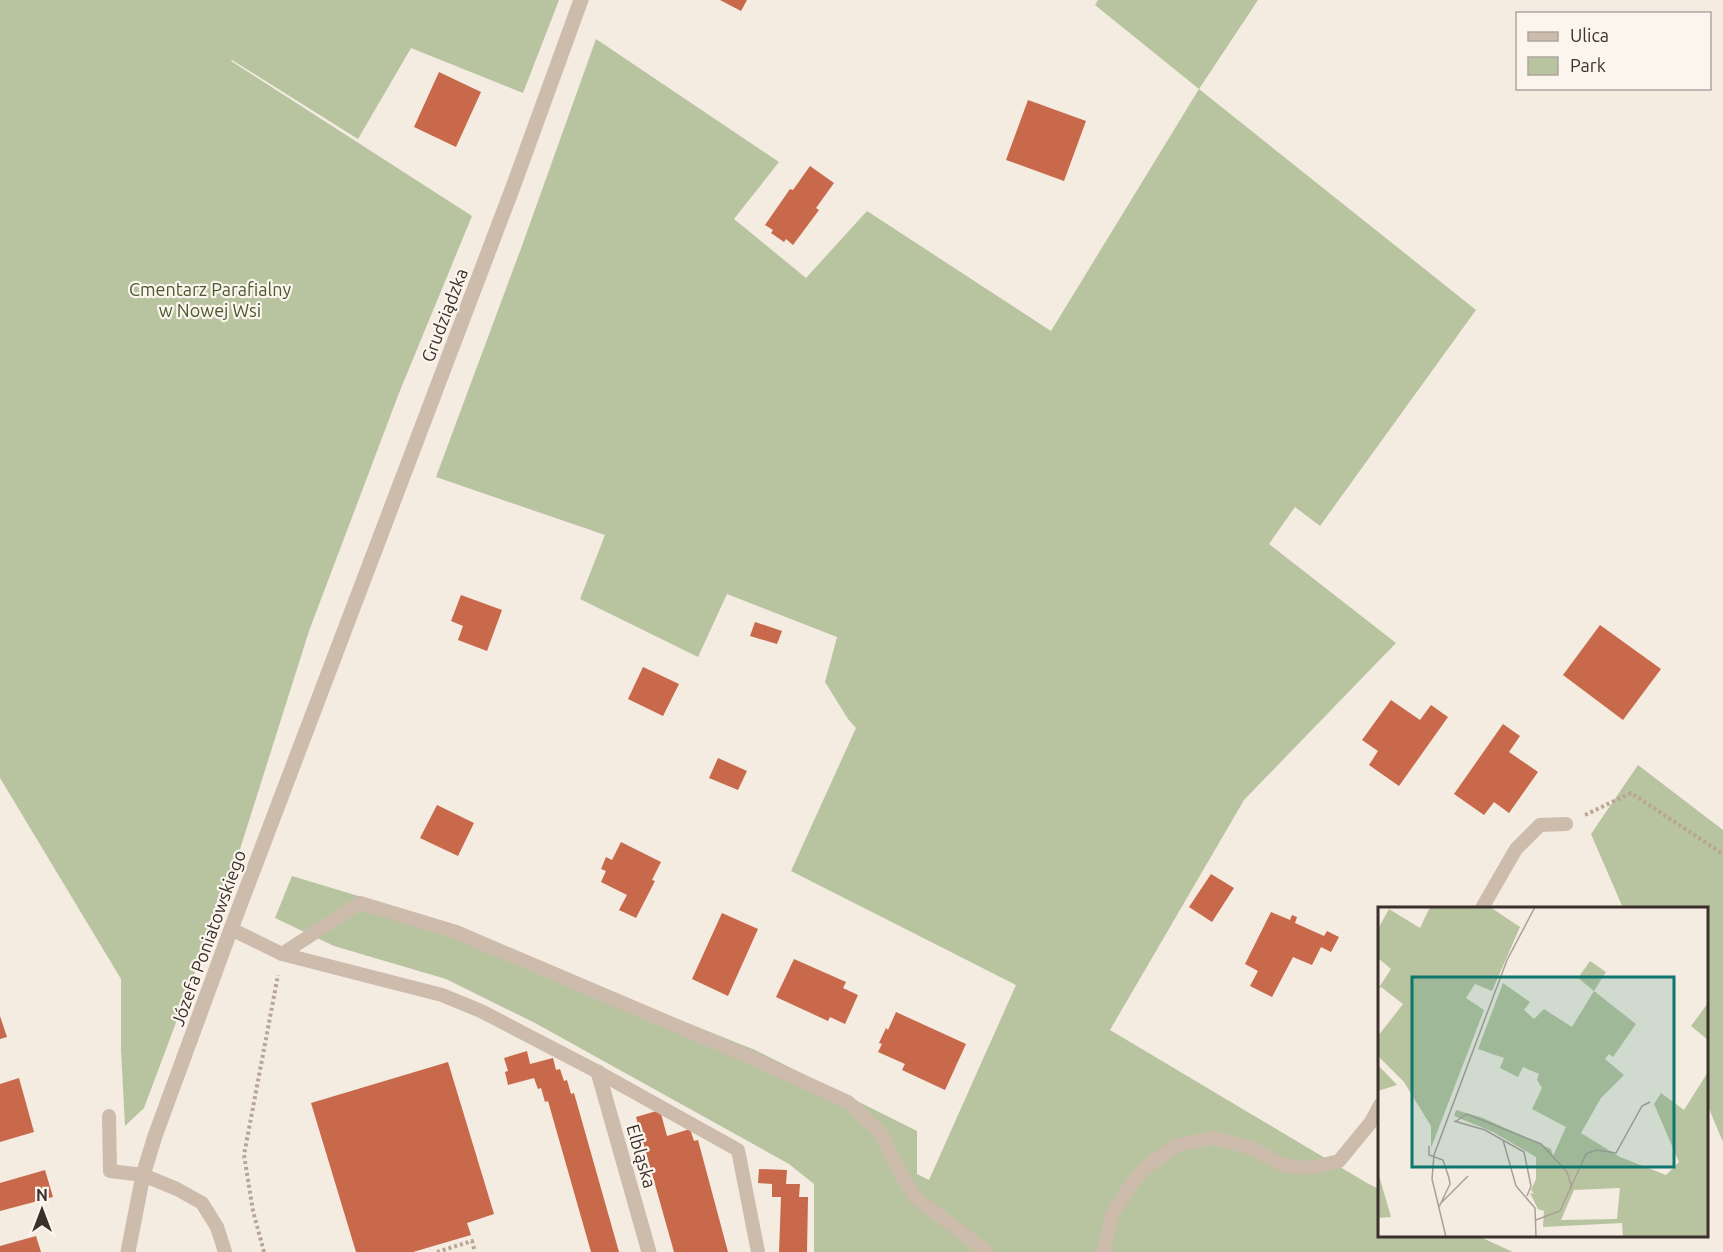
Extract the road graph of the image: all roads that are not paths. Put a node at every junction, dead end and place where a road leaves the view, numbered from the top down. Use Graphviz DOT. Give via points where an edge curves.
graph roads {
  1 [pos="581,0"];
  2 [pos="340,642"];
  3 [pos="1566,824"];
  4 [pos="1483,907"];
  5 [pos="231,930"];
  6 [pos="282,954"];
  7 [pos="598,1072"];
  8 [pos="1378,1109"];
  9 [pos="109,1116"];
  10 [pos="143,1175"];
  11 [pos="128,1252"];
  12 [pos="225,1252"];
  13 [pos="649,1252"];
  14 [pos="758,1252"];
  15 [pos="987,1252"];
  16 [pos="1104,1252"];
  1 -- 2 [label="street, Grudziądzka"];
  2 -- 5 [label="street, Józefa Poniatowskiego"];
  3 -- 4 [label="lane" via="1540,825 1515,849"];
  5 -- 6 [label="lane"];
  5 -- 10 [label="street, Józefa Poniatowskiego"];
  6 -- 7 [label="lane" via="441,995 481,1011"];
  6 -- 15 [label="lane" via="360,903 456,932 848,1102 880,1132 915,1197"];
  7 -- 13 [label="street, Elbląska"];
  7 -- 14 [label="lane" via="738,1150"];
  8 -- 16 [label="lane" via="1339,1161 1310,1167 1284,1166 1249,1147 1213,1138 1177,1145 1145,1168 1128,1189 1111,1217"];
  9 -- 10 [label="lane" via="110,1171"];
  10 -- 11 [label="street, Józefa Poniatowskiego"];
  10 -- 12 [label="lane" via="202,1203 217,1227"];
}
